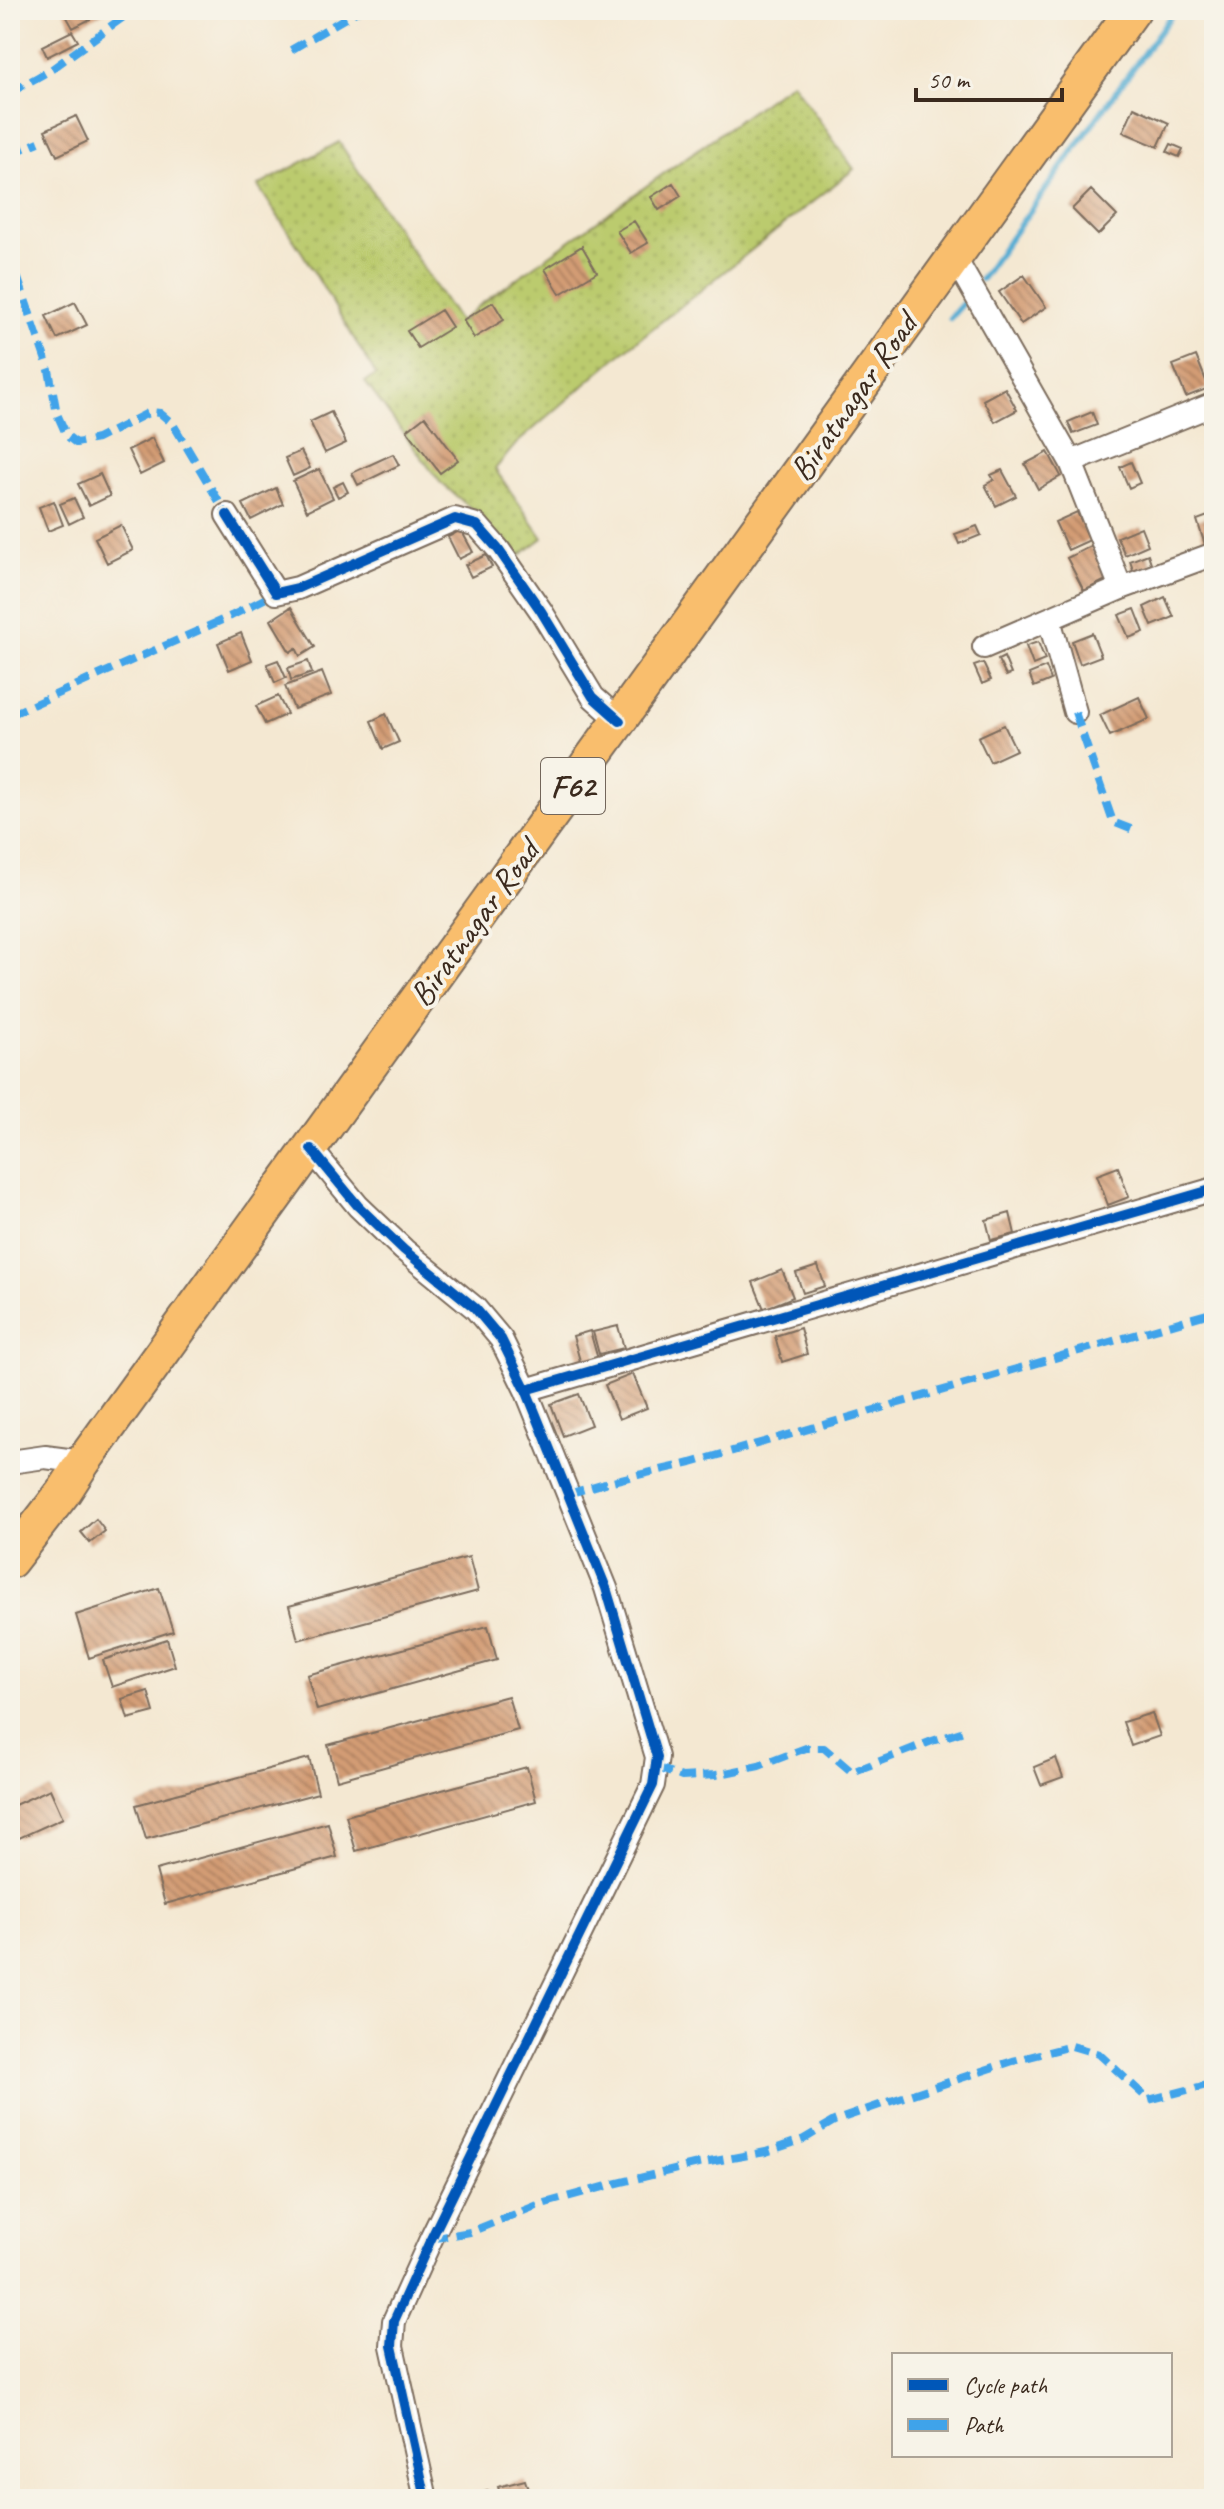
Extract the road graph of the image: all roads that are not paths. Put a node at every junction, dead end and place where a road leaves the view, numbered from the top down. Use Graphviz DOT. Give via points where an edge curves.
graph roads {
  1 [pos="1133,10"];
  2 [pos="953,255"];
  3 [pos="1214,404"];
  4 [pos="1071,462"];
  5 [pos="227,515"];
  6 [pos="1214,554"];
  7 [pos="1121,588"];
  8 [pos="1049,619"];
  9 [pos="984,647"];
  10 [pos="1075,712"];
  11 [pos="620,721"];
  12 [pos="311,1149"];
  13 [pos="1214,1189"];
  14 [pos="526,1390"];
  15 [pos="10,1462"];
  16 [pos="83,1462"];
  17 [pos="10,1561"];
  18 [pos="426,2499"];
  1 -- 2 [label="main road, Biratnagar Road / F62"];
  2 -- 4 [label="street"];
  2 -- 11 [label="main road, Biratnagar Road / F62"];
  3 -- 4 [label="street"];
  4 -- 7 [label="street"];
  5 -- 11 [label="street" via="276,593 455,519 477,525 541,611 593,697"];
  6 -- 7 [label="street"];
  7 -- 8 [label="street"];
  8 -- 9 [label="street"];
  8 -- 10 [label="street"];
  11 -- 12 [label="main road, Biratnagar Road / F62"];
  12 -- 14 [label="street" via="358,1206 475,1308 501,1339"];
  12 -- 16 [label="main road, Biratnagar Road / F62"];
  13 -- 14 [label="street"];
  14 -- 18 [label="street" via="606,1588 657,1757 653,1785 394,2321 392,2346"];
  15 -- 16 [label="street" via="45,1457"];
  16 -- 17 [label="main road, Biratnagar Road / F62"];
}
